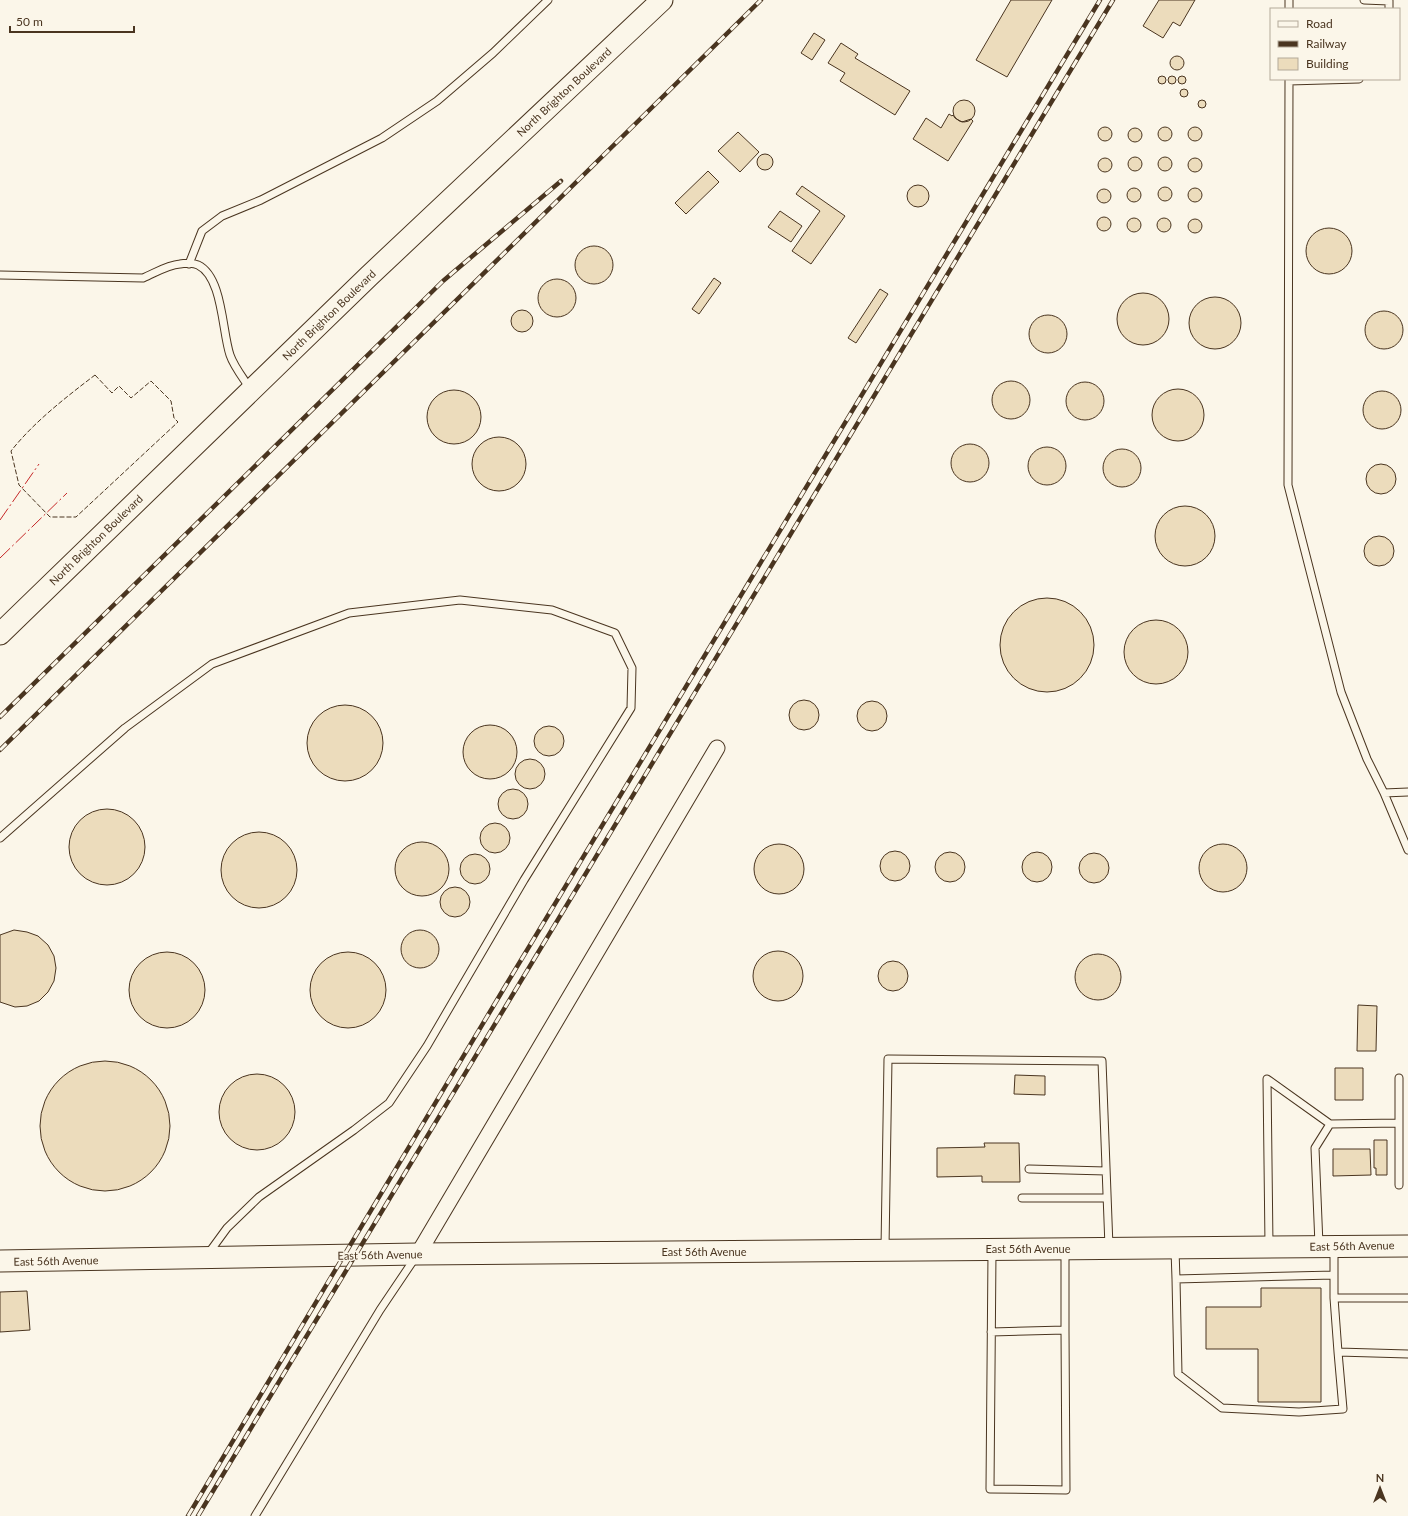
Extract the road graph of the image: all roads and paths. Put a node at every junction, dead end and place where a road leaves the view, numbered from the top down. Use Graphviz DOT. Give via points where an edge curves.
graph roads {
  1 [pos="548,0"];
  2 [pos="662,0"];
  3 [pos="1364,0"];
  4 [pos="1389,8"];
  5 [pos="1289,80"];
  6 [pos="189,264"];
  7 [pos="0,275"];
  8 [pos="251,391"];
  9 [pos="0,634"];
  10 [pos="717,748"];
  11 [pos="1408,792"];
  12 [pos="1384,794"];
  13 [pos="0,838"];
  14 [pos="1408,850"];
  15 [pos="1399,1078"];
  16 [pos="1399,1123"];
  17 [pos="1330,1124"];
  18 [pos="1029,1169"];
  19 [pos="1106,1171"];
  20 [pos="1399,1185"];
  21 [pos="1022,1198"];
  22 [pos="1107,1198"];
  23 [pos="1326,1246"];
  24 [pos="1408,1246"];
  25 [pos="1269,1247"];
  26 [pos="1109,1248"];
  27 [pos="1175,1248"];
  28 [pos="992,1249"];
  29 [pos="1065,1249"];
  30 [pos="885,1250"];
  31 [pos="418,1254"];
  32 [pos="206,1258"];
  33 [pos="0,1262"];
  34 [pos="1334,1275"];
  35 [pos="1176,1279"];
  36 [pos="1334,1298"];
  37 [pos="1408,1298"];
  38 [pos="1065,1330"];
  39 [pos="991,1332"];
  40 [pos="1338,1352"];
  41 [pos="1408,1354"];
  42 [pos="255,1516"];
  1 -- 6 [label="lane" via="493,53 437,101 382,138 261,200 222,216 202,231"];
  2 -- 8 [label="main road, North Brighton Boulevard"];
  3 -- 4 [label="lane" via="1389,1"];
  5 -- 12 [label="lane" via="1288,485 1341,692 1367,760"];
  6 -- 7 [label="lane" via="165,268 143,278"];
  6 -- 8 [label="lane" via="197,264 213,280 223,315 230,356"];
  8 -- 9 [label="main road, North Brighton Boulevard"];
  10 -- 31 [label="street"];
  11 -- 12 [label="lane"];
  12 -- 14 [label="lane"];
  13 -- 32 [label="lane" via="126,728 212,664 349,613 460,600 552,610 615,633 632,668 631,708 524,880 427,1046 389,1103 259,1198 228,1228"];
  15 -- 16 [label="lane"];
  16 -- 17 [label="lane"];
  16 -- 20 [label="lane"];
  17 -- 23 [label="lane" via="1315,1148"];
  17 -- 25 [label="lane" via="1267,1079"];
  18 -- 19 [label="lane"];
  19 -- 22 [label="lane"];
  19 -- 30 [label="lane" via="1102,1061 888,1059"];
  21 -- 22 [label="lane"];
  22 -- 26 [label="lane"];
  23 -- 24 [label="main road, East 56th Avenue"];
  23 -- 25 [label="main road, East 56th Avenue"];
  23 -- 34 [label="lane"];
  25 -- 27 [label="main road, East 56th Avenue"];
  26 -- 27 [label="main road, East 56th Avenue"];
  26 -- 29 [label="main road, East 56th Avenue"];
  27 -- 35 [label="lane"];
  28 -- 29 [label="main road, East 56th Avenue"];
  28 -- 30 [label="main road, East 56th Avenue"];
  28 -- 39 [label="lane"];
  29 -- 38 [label="lane"];
  30 -- 31 [label="main road, East 56th Avenue"];
  31 -- 32 [label="main road, East 56th Avenue"];
  31 -- 42 [label="lane" via="380,1310"];
  32 -- 33 [label="main road, East 56th Avenue"];
  34 -- 35 [label="lane"];
  34 -- 36 [label="lane"];
  35 -- 40 [label="lane" via="1178,1374 1222,1408 1299,1412 1343,1409"];
  36 -- 37 [label="lane"];
  36 -- 40 [label="lane"];
  38 -- 39 [label="lane"];
  38 -- 39 [label="lane" via="1066,1490 990,1489"];
  40 -- 41 [label="lane"];
}
